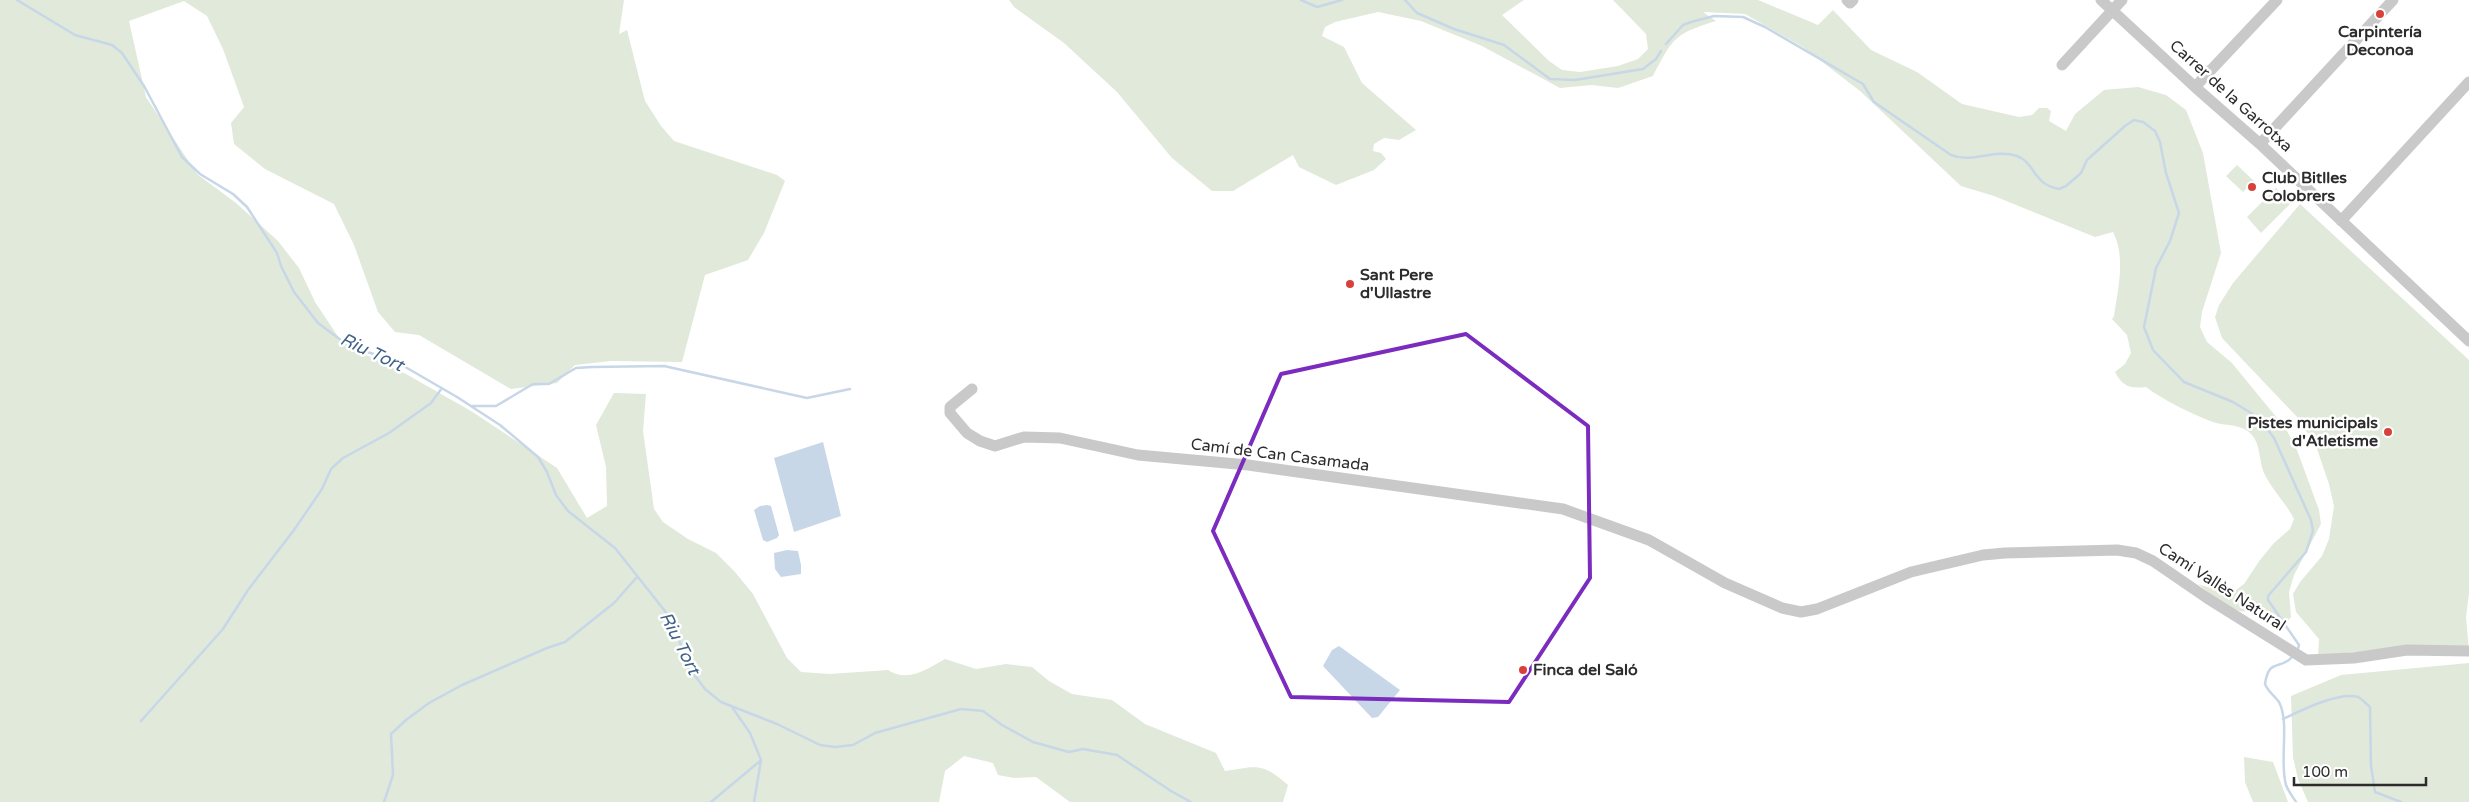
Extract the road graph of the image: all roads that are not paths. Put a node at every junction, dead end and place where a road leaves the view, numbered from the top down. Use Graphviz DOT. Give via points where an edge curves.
graph roads {
  1 [pos="2101,0"];
  2 [pos="2122,0"];
  3 [pos="2276,0"];
  4 [pos="2393,0"];
  5 [pos="2112,10"];
  6 [pos="2062,65"];
  7 [pos="2469,82"];
  8 [pos="2195,87"];
  9 [pos="2260,144"];
  10 [pos="2341,221"];
  11 [pos="2469,341"];
  12 [pos="972,388"];
  13 [pos="1649,540"];
  14 [pos="2469,651"];
  1 -- 5 [label="street, Carrer de la Garrotxa"];
  2 -- 5 [label="street"];
  3 -- 8 [label="street"];
  4 -- 9 [label="street"];
  5 -- 6 [label="street"];
  5 -- 8 [label="street, Carrer de la Garrotxa"];
  7 -- 10 [label="street"];
  8 -- 9 [label="street, Carrer de la Garrotxa"];
  9 -- 10 [label="street, Carrer de la Garrotxa"];
  10 -- 11 [label="street, Carrer de la Garrotxa"];
  12 -- 13 [label="street, Camí de Can Casamada" via="950,407 950,413 967,433 995,446 1024,437 1060,438 1138,455 1248,465 1545,506 1576,512"];
  13 -- 14 [label="street, Camí Vallès Natural" via="1725,583 1782,608 1801,612 1817,609 1912,572 1983,555 2126,551 2153,561 2306,660 2354,658 2407,650"];
}
